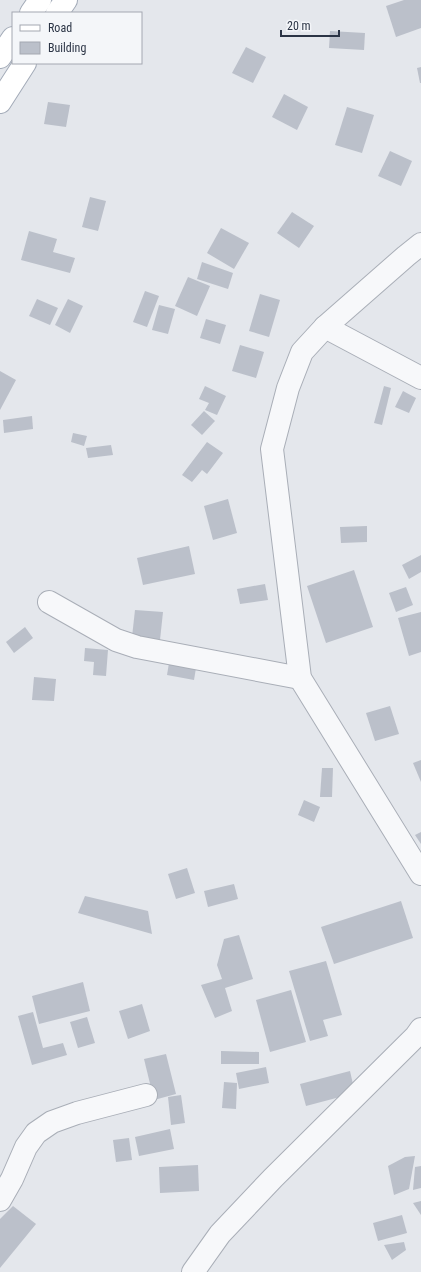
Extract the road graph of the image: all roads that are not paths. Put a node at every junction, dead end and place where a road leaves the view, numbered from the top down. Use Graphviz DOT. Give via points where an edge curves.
graph roads {
  1 [pos="40,0"];
  2 [pos="66,0"];
  3 [pos="32,12"];
  4 [pos="58,12"];
  5 [pos="12,39"];
  6 [pos="0,57"];
  7 [pos="24,64"];
  8 [pos="0,102"];
  9 [pos="421,244"];
  10 [pos="325,328"];
  11 [pos="421,378"];
  12 [pos="49,602"];
  13 [pos="300,678"];
  14 [pos="421,874"];
  15 [pos="421,1029"];
  16 [pos="146,1096"];
  17 [pos="0,1200"];
  18 [pos="193,1272"];
  1 -- 3 [label="main road"];
  2 -- 4 [label="main road"];
  5 -- 6 [label="main road"];
  7 -- 8 [label="main road"];
  9 -- 10 [label="street"];
  10 -- 11 [label="street"];
  10 -- 13 [label="street" via="302,352 288,388 272,449"];
  12 -- 13 [label="street" via="116,640 137,647"];
  13 -- 14 [label="street"];
  15 -- 18 [label="street" via="220,1234"];
  16 -- 17 [label="street" via="76,1113 52,1122 36,1133 26,1147"];
}
